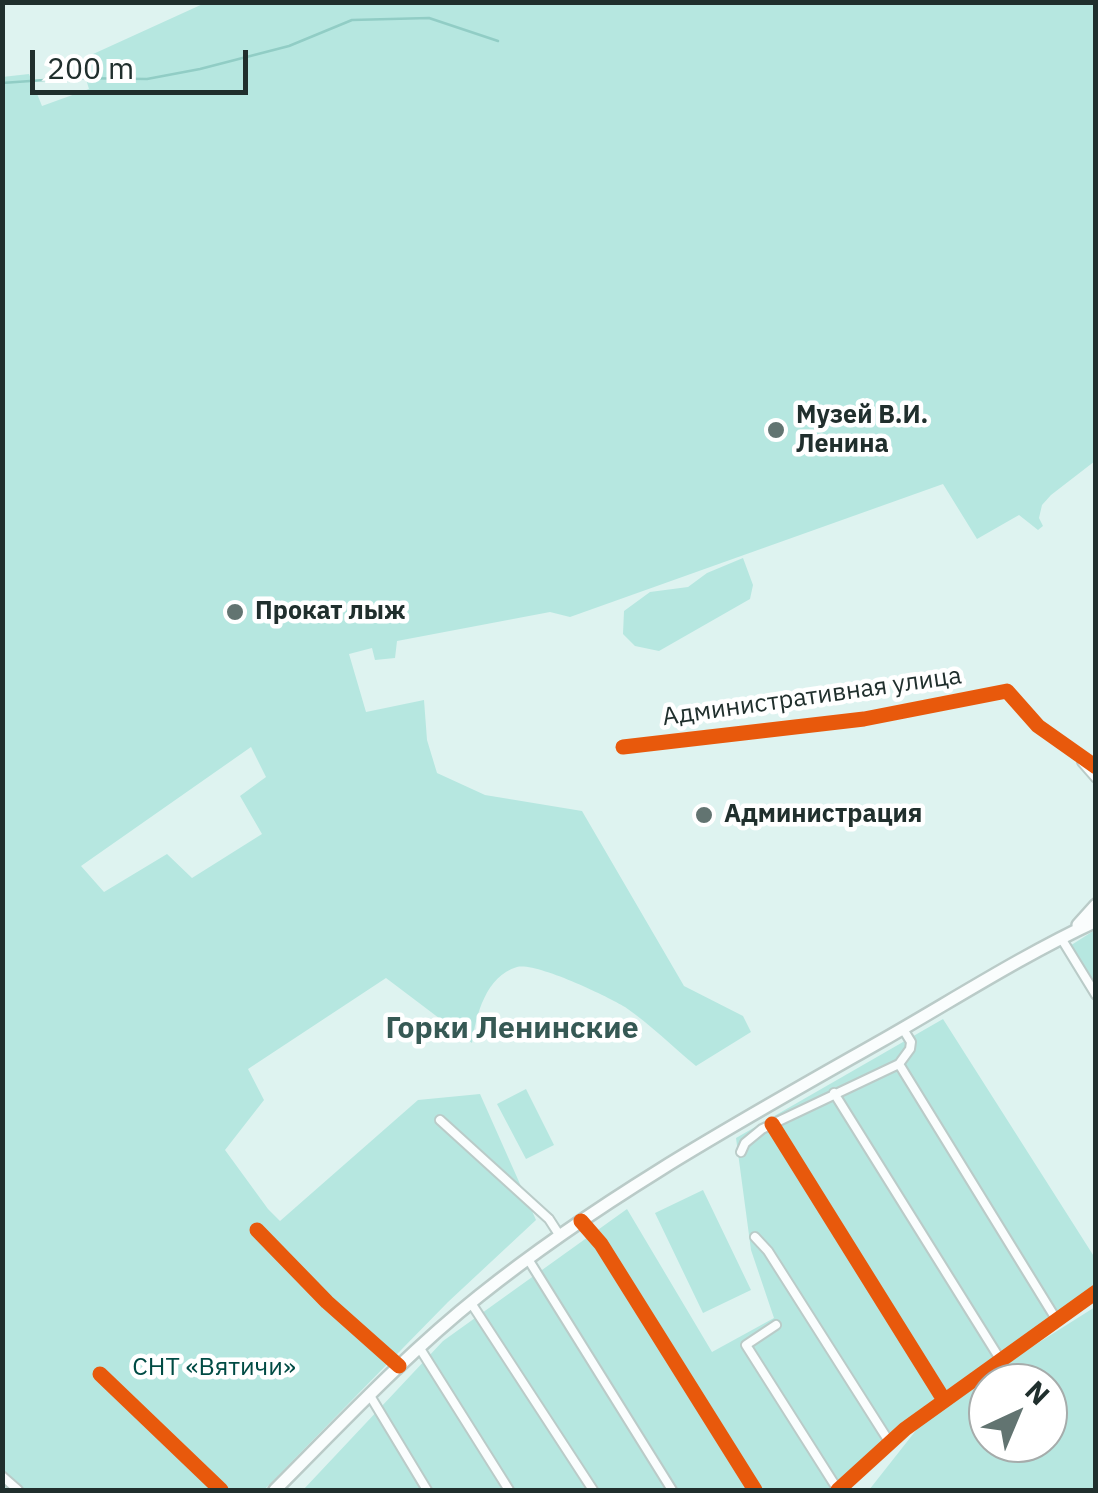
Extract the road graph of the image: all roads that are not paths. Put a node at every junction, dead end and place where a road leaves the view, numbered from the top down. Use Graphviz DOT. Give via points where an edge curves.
graph roads {
  1 [pos="623,747"];
  2 [pos="1076,755"];
  3 [pos="1096,768"];
  4 [pos="1096,778"];
  5 [pos="1096,905"];
  6 [pos="1096,920"];
  7 [pos="1066,935"];
  8 [pos="1096,995"];
  9 [pos="903,1029"];
  10 [pos="899,1064"];
  11 [pos="834,1093"];
  12 [pos="440,1120"];
  13 [pos="772,1124"];
  14 [pos="741,1152"];
  15 [pos="581,1221"];
  16 [pos="257,1230"];
  17 [pos="560,1236"];
  18 [pos="755,1237"];
  19 [pos="528,1259"];
  20 [pos="1096,1292"];
  21 [pos="471,1303"];
  22 [pos="1056,1319"];
  23 [pos="776,1325"];
  24 [pos="419,1347"];
  25 [pos="1000,1359"];
  26 [pos="398,1366"];
  27 [pos="100,1374"];
  28 [pos="369,1394"];
  29 [pos="944,1400"];
  30 [pos="890,1443"];
  31 [pos="2,1476"];
  32 [pos="18,1490"];
  33 [pos="222,1490"];
  34 [pos="275,1490"];
  35 [pos="427,1490"];
  36 [pos="510,1490"];
  37 [pos="593,1490"];
  38 [pos="672,1490"];
  39 [pos="755,1490"];
  40 [pos="838,1490"];
  1 -- 2 [label="street, Административная улица" via="864,719 1007,691"];
  2 -- 3 [label="street"];
  2 -- 4 [label="street"];
  5 -- 7 [label="main road"];
  6 -- 7 [label="main road"];
  7 -- 8 [label="street"];
  7 -- 9 [label="main road"];
  9 -- 10 [label="street" via="911,1042"];
  9 -- 15 [label="main road"];
  10 -- 11 [label="street"];
  10 -- 22 [label="street"];
  11 -- 13 [label="street"];
  11 -- 25 [label="street"];
  12 -- 17 [label="street"];
  13 -- 14 [label="street"];
  13 -- 29 [label="street"];
  15 -- 17 [label="main road"];
  15 -- 39 [label="street"];
  16 -- 26 [label="street"];
  17 -- 19 [label="main road"];
  18 -- 30 [label="street"];
  19 -- 21 [label="main road"];
  19 -- 38 [label="street"];
  20 -- 22 [label="street"];
  21 -- 24 [label="main road"];
  21 -- 37 [label="street"];
  22 -- 25 [label="street"];
  23 -- 40 [label="street" via="746,1345"];
  24 -- 26 [label="main road"];
  24 -- 36 [label="street"];
  25 -- 29 [label="street"];
  26 -- 28 [label="main road"];
  27 -- 33 [label="street"];
  28 -- 34 [label="main road"];
  28 -- 35 [label="street"];
  29 -- 30 [label="street"];
  30 -- 40 [label="street"];
  31 -- 32 [label="street"];
}
